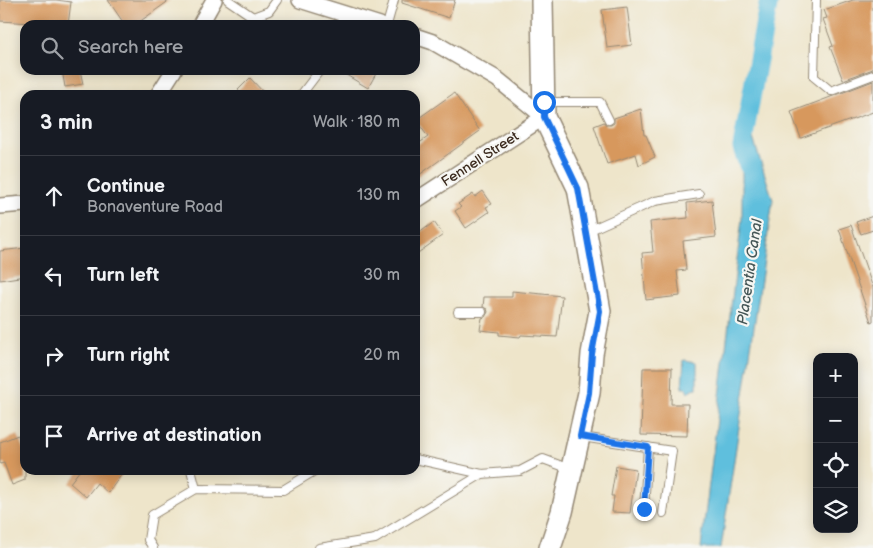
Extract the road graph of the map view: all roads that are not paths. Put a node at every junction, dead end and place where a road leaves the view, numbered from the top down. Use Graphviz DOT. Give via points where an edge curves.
graph roads {
  1 [pos="214,0"];
  2 [pos="228,0"];
  3 [pos="277,0"];
  4 [pos="300,0"];
  5 [pos="394,0"];
  6 [pos="542,0"];
  7 [pos="816,0"];
  8 [pos="203,20"];
  9 [pos="355,20"];
  10 [pos="388,20"];
  11 [pos="420,38"];
  12 [pos="171,75"];
  13 [pos="316,75"];
  14 [pos="873,75"];
  15 [pos="161,90"];
  16 [pos="305,90"];
  17 [pos="544,110"];
  18 [pos="609,120"];
  19 [pos="699,194"];
  20 [pos="420,197"];
  21 [pos="20,204"];
  22 [pos="0,206"];
  23 [pos="587,232"];
  24 [pos="458,312"];
  25 [pos="482,312"];
  26 [pos="580,436"];
  27 [pos="648,447"];
  28 [pos="420,460"];
  29 [pos="572,470"];
  30 [pos="482,474"];
  31 [pos="192,475"];
  32 [pos="308,475"];
  33 [pos="196,489"];
  34 [pos="644,509"];
  35 [pos="663,513"];
  36 [pos="153,548"];
  37 [pos="319,548"];
  38 [pos="550,548"];
  1 -- 8 [label="street"];
  2 -- 3 [label="lane" via="253,17 269,11"];
  4 -- 9 [label="street"];
  5 -- 10 [label="lane"];
  6 -- 17 [label="street"];
  7 -- 14 [label="lane" via="814,76 831,91"];
  11 -- 17 [label="street" via="497,79"];
  12 -- 15 [label="street"];
  13 -- 16 [label="lane"];
  17 -- 18 [label="lane" via="600,102"];
  17 -- 20 [label="street, Fennell Street"];
  17 -- 23 [label="street" via="578,188"];
  19 -- 23 [label="lane" via="655,201"];
  21 -- 22 [label="street"];
  23 -- 26 [label="street" via="600,311"];
  24 -- 25 [label="lane"];
  26 -- 27 [label="lane"];
  26 -- 29 [label="street"];
  27 -- 34 [label="lane"];
  27 -- 35 [label="lane" via="672,451"];
  28 -- 30 [label="lane"];
  29 -- 30 [label="lane" via="543,460 520,471"];
  29 -- 38 [label="street"];
  30 -- 37 [label="lane" via="375,539"];
  31 -- 33 [label="lane"];
  32 -- 33 [label="lane" via="283,490"];
  33 -- 36 [label="lane" via="152,515 148,540"];
}
